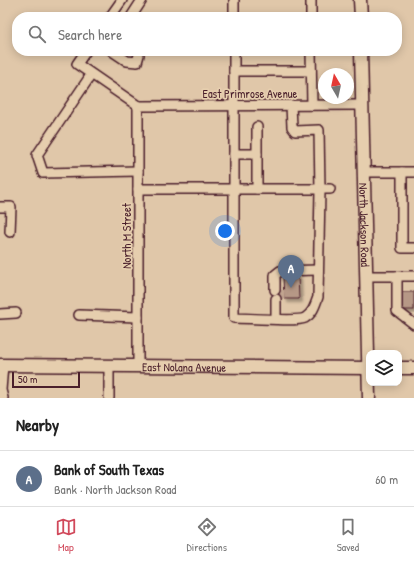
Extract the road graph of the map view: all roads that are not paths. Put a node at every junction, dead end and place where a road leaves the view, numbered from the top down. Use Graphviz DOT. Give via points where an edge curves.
graph roads {
  1 [pos="122,0"];
  2 [pos="142,0"];
  3 [pos="234,0"];
  4 [pos="311,0"];
  5 [pos="360,0"];
  6 [pos="114,12"];
  7 [pos="136,12"];
  8 [pos="234,12"];
  9 [pos="311,12"];
  10 [pos="361,12"];
  11 [pos="83,56"];
  12 [pos="120,56"];
  13 [pos="139,56"];
  14 [pos="234,56"];
  15 [pos="311,56"];
  16 [pos="361,56"];
  17 [pos="311,70"];
  18 [pos="234,71"];
  19 [pos="92,74"];
  20 [pos="234,105"];
  21 [pos="291,105"];
  22 [pos="312,105"];
  23 [pos="362,105"];
  24 [pos="138,106"];
  25 [pos="256,127"];
  26 [pos="234,154"];
  27 [pos="257,154"];
  28 [pos="138,171"];
  29 [pos="364,172"];
  30 [pos="402,172"];
  31 [pos="414,172"];
  32 [pos="138,189"];
  33 [pos="234,190"];
  34 [pos="257,190"];
  35 [pos="320,190"];
  36 [pos="330,190"];
  37 [pos="0,207"];
  38 [pos="10,232"];
  39 [pos="414,248"];
  40 [pos="318,270"];
  41 [pos="366,276"];
  42 [pos="397,276"];
  43 [pos="414,276"];
  44 [pos="0,314"];
  45 [pos="16,314"];
  46 [pos="79,316"];
  47 [pos="138,317"];
  48 [pos="276,319"];
  49 [pos="414,324"];
  50 [pos="368,350"];
  51 [pos="2,365"];
  52 [pos="109,366"];
  53 [pos="138,367"];
  54 [pos="366,368"];
  55 [pos="402,368"];
  56 [pos="414,368"];
  57 [pos="369,386"];
  58 [pos="3,398"];
  59 [pos="109,398"];
  60 [pos="369,398"];
  1 -- 6 [label="street"];
  2 -- 7 [label="street"];
  3 -- 8 [label="street"];
  4 -- 9 [label="street"];
  5 -- 10 [label="main road"];
  11 -- 19 [label="street" via="77,64"];
  12 -- 13 [label="street" via="127,61 137,62"];
  14 -- 18 [label="street"];
  15 -- 17 [label="street"];
  16 -- 23 [label="main road, North Jackson Road"];
  17 -- 18 [label="street"];
  17 -- 22 [label="street"];
  18 -- 20 [label="street"];
  19 -- 24 [label="street"];
  19 -- 28 [label="street" via="37,155 43,173"];
  20 -- 21 [label="street, East Primrose Avenue"];
  20 -- 24 [label="street, East Primrose Avenue"];
  20 -- 26 [label="street"];
  21 -- 22 [label="street, East Primrose Avenue"];
  21 -- 35 [label="street" via="292,127 295,131 319,130"];
  22 -- 23 [label="street, East Primrose Avenue"];
  23 -- 29 [label="main road, North Jackson Road"];
  24 -- 28 [label="street, North M Street"];
  25 -- 27 [label="street"];
  26 -- 27 [label="street"];
  26 -- 33 [label="street"];
  27 -- 34 [label="street"];
  28 -- 32 [label="street, North M Street"];
  29 -- 30 [label="street"];
  29 -- 41 [label="main road, North Jackson Road"];
  30 -- 31 [label="street"];
  30 -- 39 [label="street" via="402,248"];
  32 -- 33 [label="street"];
  32 -- 47 [label="street, North M Street"];
  33 -- 34 [label="street"];
  33 -- 48 [label="street" via="234,318"];
  34 -- 35 [label="street"];
  35 -- 36 [label="street"];
  35 -- 40 [label="street"];
  37 -- 38 [label="street" via="11,207"];
  40 -- 48 [label="street" via="318,297 313,310 304,318"];
  40 -- 48 [label="street" via="280,271 275,275"];
  41 -- 42 [label="street"];
  41 -- 50 [label="main road, North Jackson Road"];
  42 -- 43 [label="street"];
  42 -- 49 [label="street" via="397,311"];
  44 -- 45 [label="street"];
  46 -- 47 [label="street"];
  47 -- 53 [label="street, North M Street"];
  51 -- 52 [label="main road, East Nolana Avenue"];
  51 -- 58 [label="street"];
  52 -- 53 [label="main road, East Nolana Avenue"];
  52 -- 59 [label="street"];
  53 -- 54 [label="main road, East Nolana Avenue"];
  55 -- 56 [label="main road"];
  57 -- 60 [label="main road, North Jackson Road"];
}
